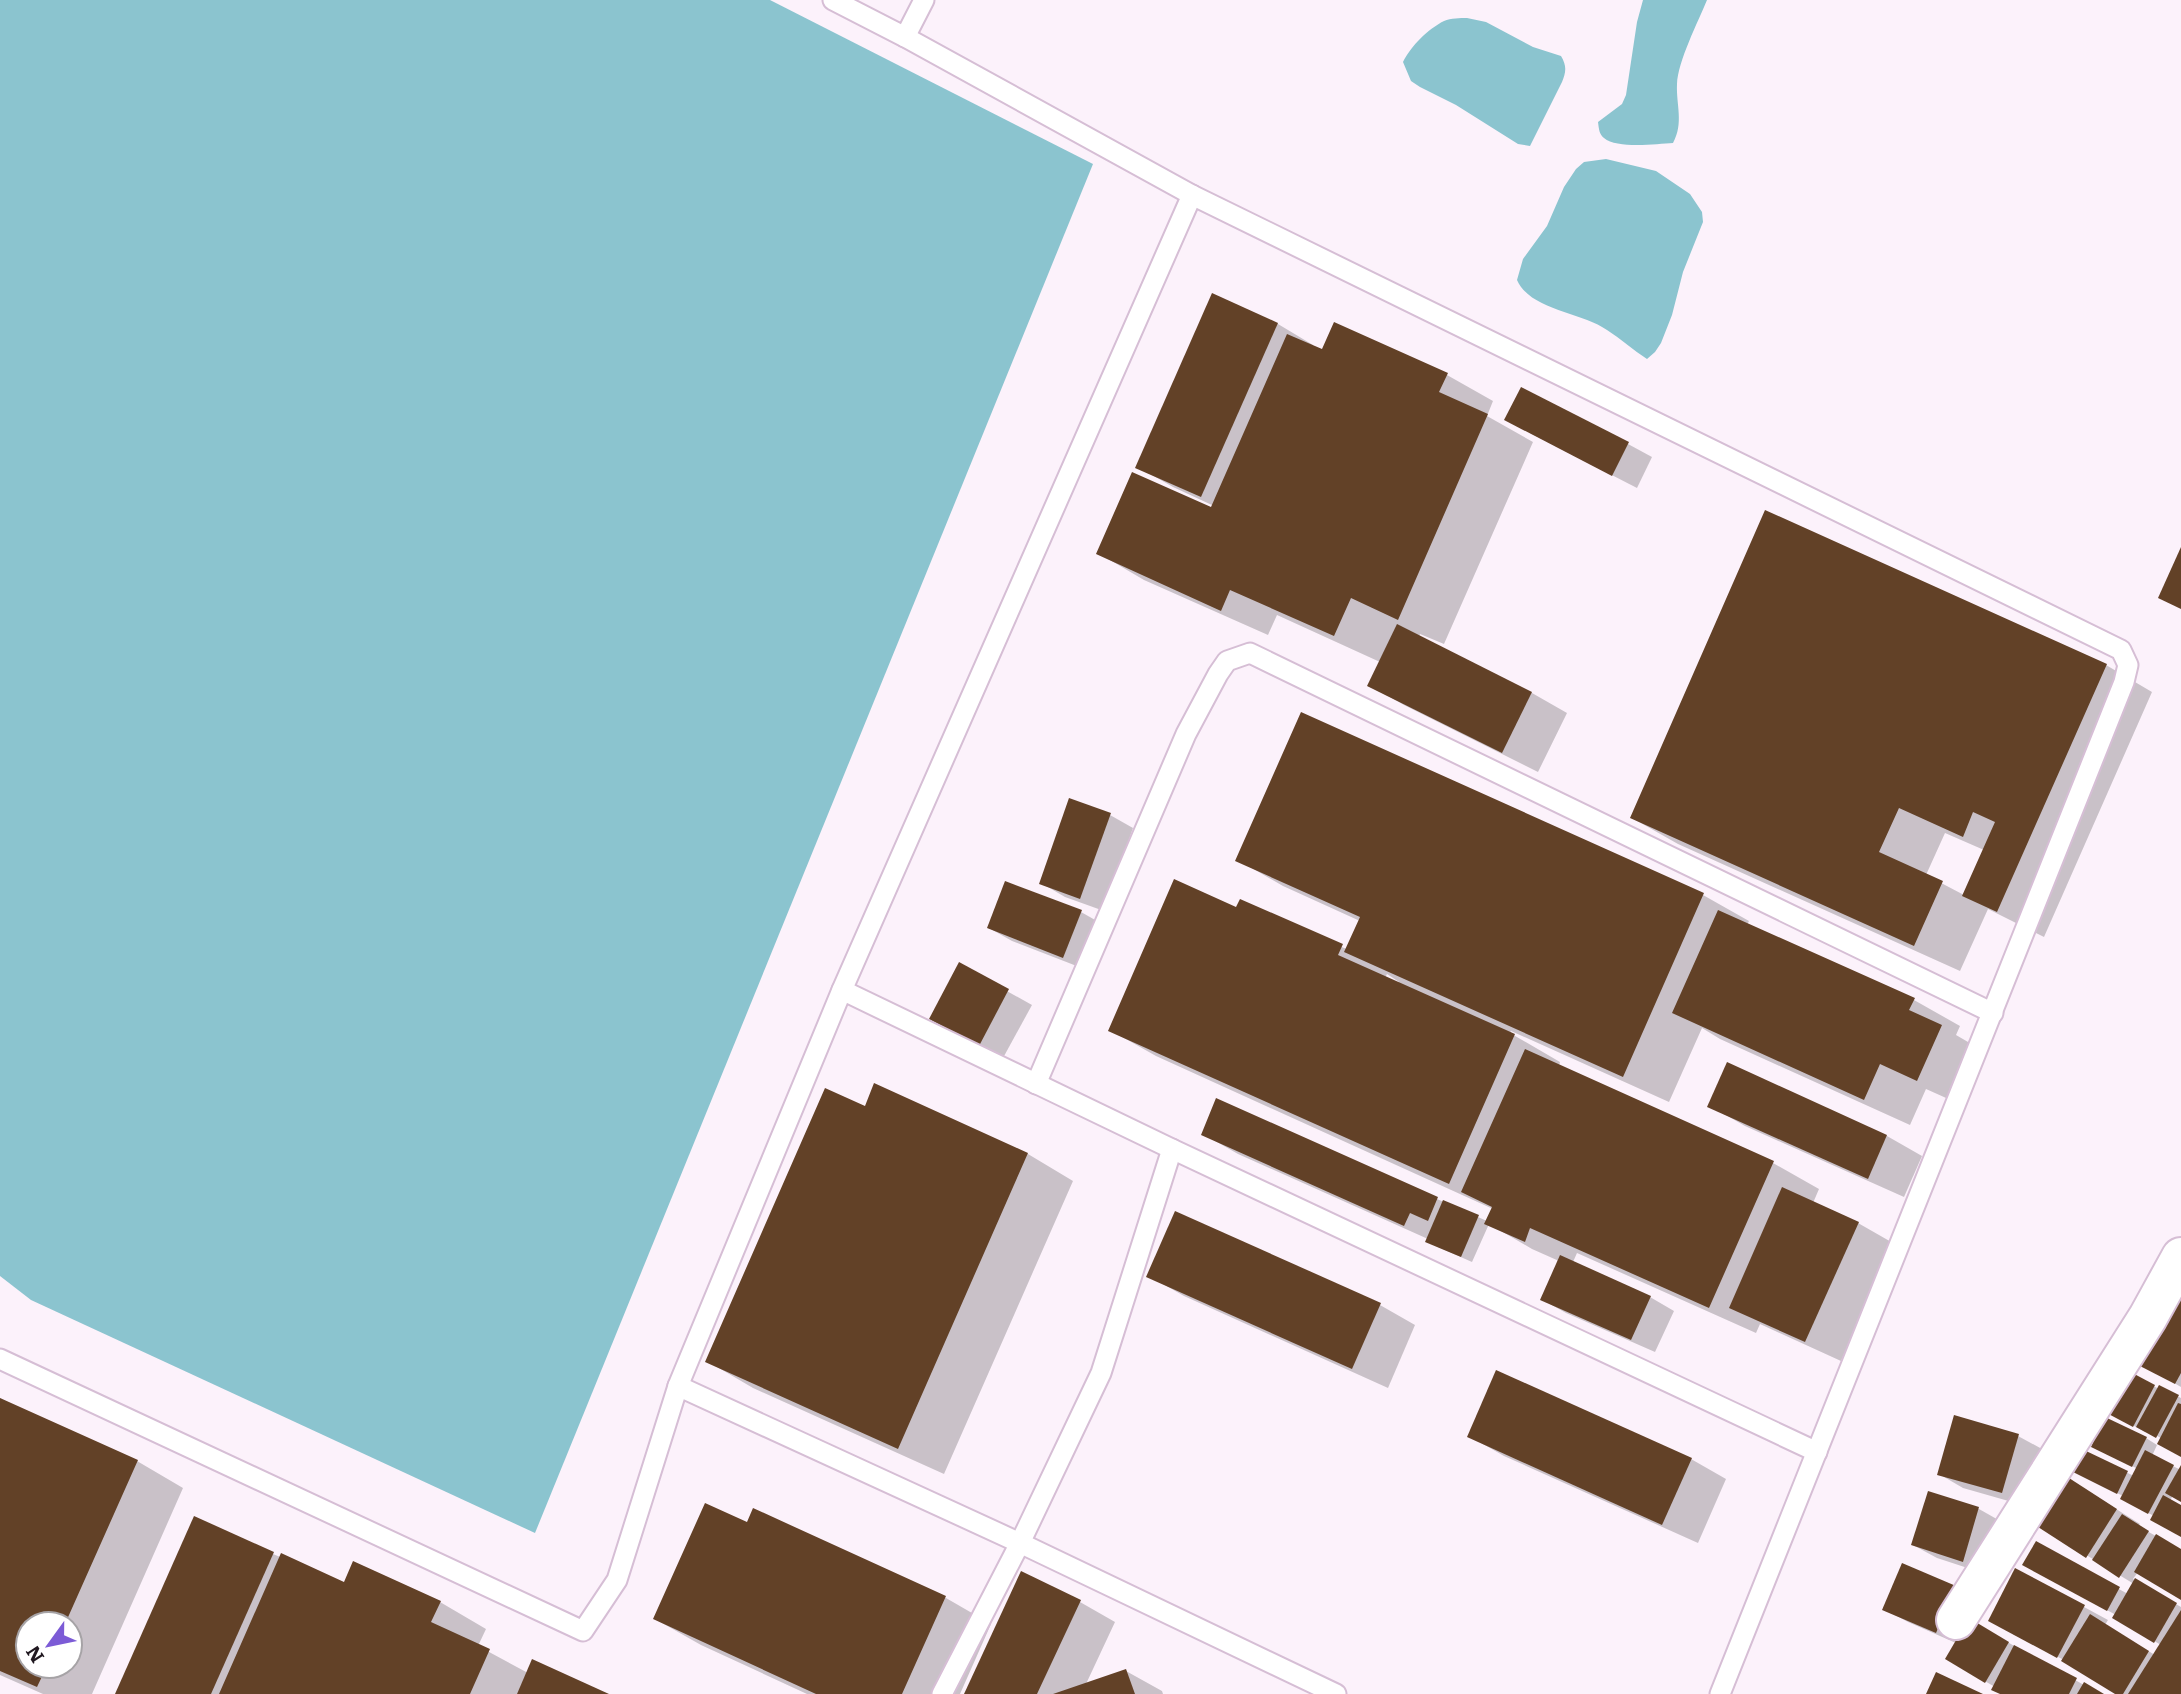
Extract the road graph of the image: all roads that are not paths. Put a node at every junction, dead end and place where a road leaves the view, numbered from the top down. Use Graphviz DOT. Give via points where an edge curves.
graph roads {
  1 [pos="833,0"];
  2 [pos="924,0"];
  3 [pos="905,37"];
  4 [pos="1192,195"];
  5 [pos="842,990"];
  6 [pos="1993,1013"];
  7 [pos="1036,1084"];
  8 [pos="1172,1149"];
  9 [pos="2177,1275"];
  10 [pos="0,1359"];
  11 [pos="678,1386"];
  12 [pos="1817,1452"];
  13 [pos="1020,1544"];
  14 [pos="1956,1620"];
  15 [pos="942,1694"];
  16 [pos="1336,1694"];
  17 [pos="1720,1694"];
  1 -- 3 [label="lane"];
  2 -- 3 [label="lane"];
  3 -- 4 [label="lane"];
  4 -- 5 [label="lane"];
  4 -- 6 [label="lane" via="2121,650 2129,665 2124,682"];
  5 -- 7 [label="lane"];
  5 -- 11 [label="lane"];
  6 -- 7 [label="lane" via="1250,653 1227,661 1186,734"];
  6 -- 12 [label="lane"];
  7 -- 8 [label="lane"];
  8 -- 12 [label="lane"];
  8 -- 13 [label="lane" via="1101,1373"];
  9 -- 14 [label="street"];
  10 -- 11 [label="lane" via="583,1631 617,1580"];
  11 -- 13 [label="lane"];
  12 -- 17 [label="lane"];
  13 -- 15 [label="lane"];
  13 -- 16 [label="lane"];
}
